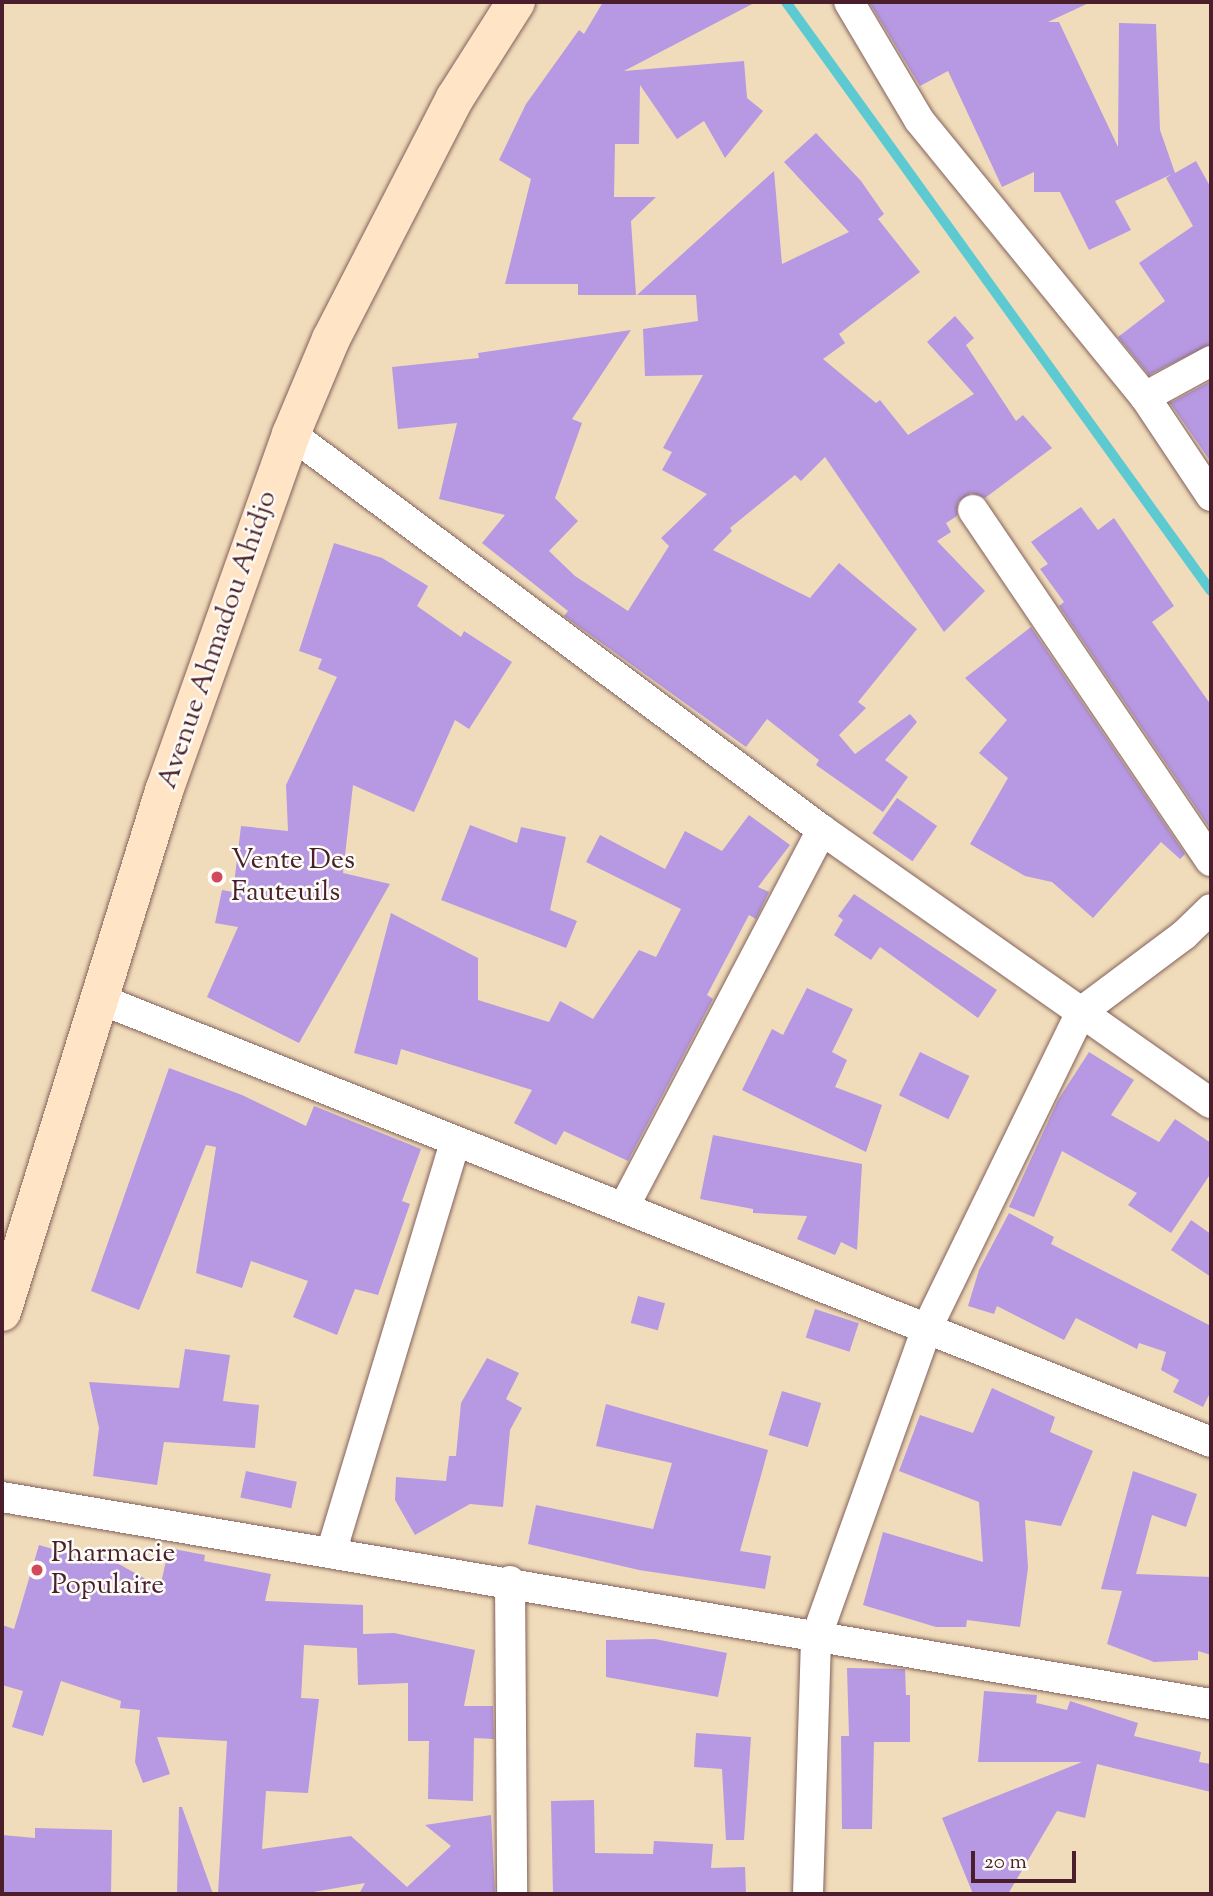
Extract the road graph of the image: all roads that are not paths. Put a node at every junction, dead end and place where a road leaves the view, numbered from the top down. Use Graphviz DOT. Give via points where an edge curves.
graph roads {
  1 [pos="516,2"];
  2 [pos="849,2"];
  3 [pos="1211,361"];
  4 [pos="1144,397"];
  5 [pos="290,434"];
  6 [pos="1211,496"];
  7 [pos="973,510"];
  8 [pos="822,830"];
  9 [pos="1211,861"];
  10 [pos="1211,909"];
  11 [pos="102,1000"];
  12 [pos="1081,1012"];
  13 [pos="1211,1103"];
  14 [pos="456,1141"];
  15 [pos="624,1207"];
  16 [pos="2,1312"];
  17 [pos="927,1328"];
  18 [pos="1211,1442"];
  19 [pos="2,1497"];
  20 [pos="331,1553"];
  21 [pos="509,1581"];
  22 [pos="816,1638"];
  23 [pos="1211,1704"];
  24 [pos="512,1894"];
  25 [pos="808,1894"];
  1 -- 5 [label="main road, Avenue Ahmadou Ahidjo" via="455,98 331,340"];
  2 -- 4 [label="street" via="919,120"];
  3 -- 4 [label="street"];
  4 -- 6 [label="street"];
  5 -- 8 [label="street"];
  5 -- 11 [label="main road, Avenue Ahmadou Ahidjo" via="164,791"];
  7 -- 9 [label="street"];
  8 -- 12 [label="street"];
  8 -- 15 [label="street"];
  10 -- 12 [label="street" via="1184,935"];
  11 -- 14 [label="street"];
  11 -- 16 [label="main road, Avenue Ahmadou Ahidjo"];
  12 -- 13 [label="street"];
  12 -- 17 [label="street"];
  14 -- 15 [label="street"];
  14 -- 20 [label="street"];
  15 -- 17 [label="street"];
  17 -- 18 [label="street"];
  17 -- 22 [label="street"];
  19 -- 20 [label="street"];
  20 -- 21 [label="street"];
  21 -- 22 [label="street"];
  21 -- 24 [label="street"];
  22 -- 23 [label="street"];
  22 -- 25 [label="street"];
}
